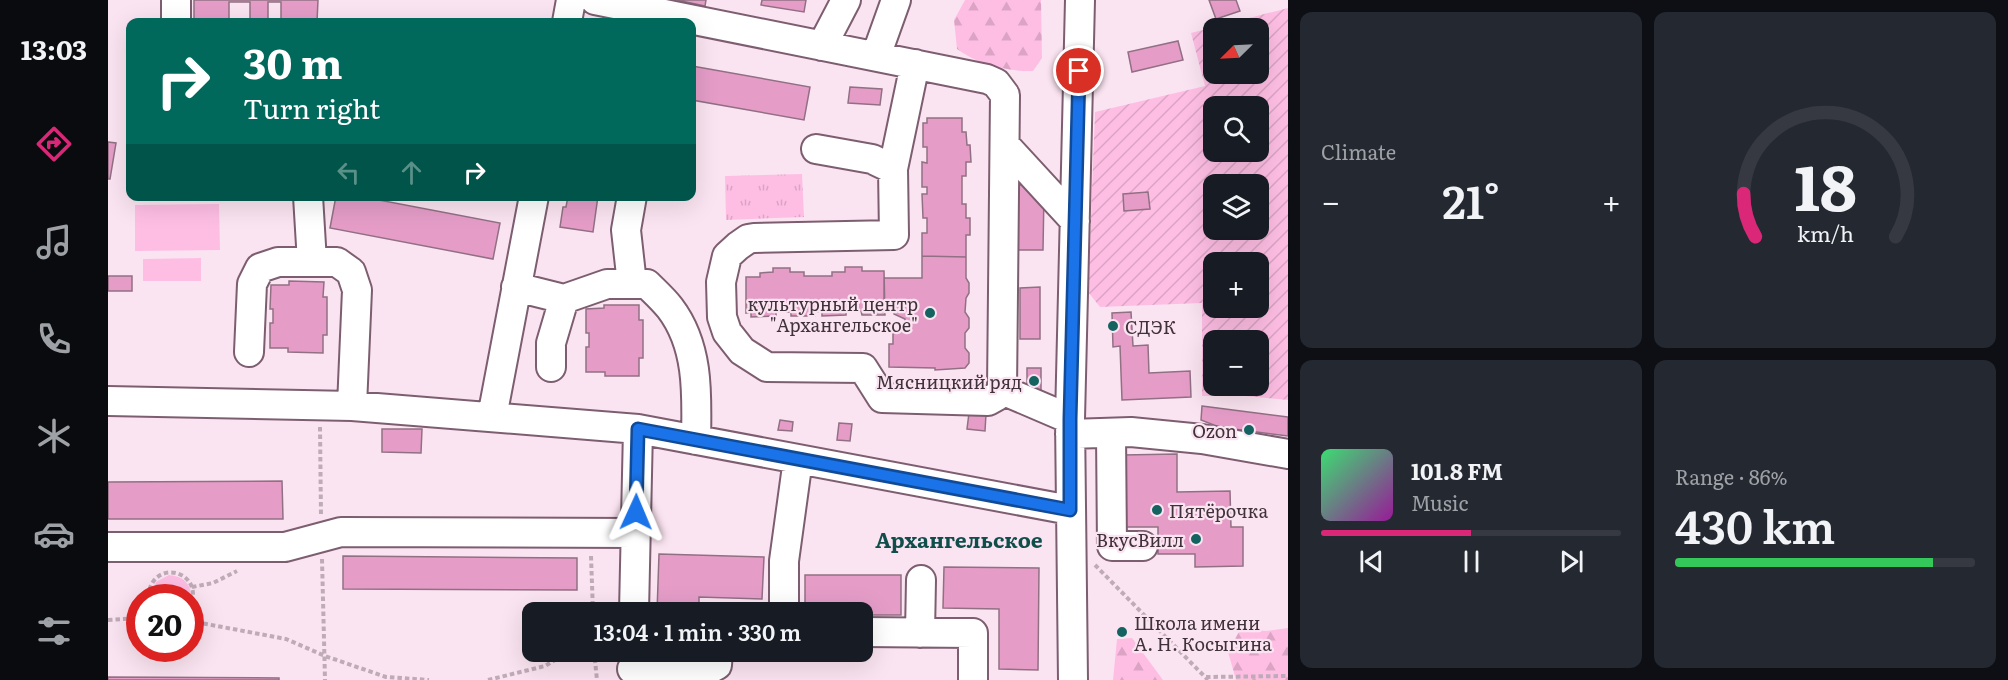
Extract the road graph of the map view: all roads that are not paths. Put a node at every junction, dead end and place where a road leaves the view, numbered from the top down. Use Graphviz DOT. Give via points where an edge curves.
graph roads {
  1 [pos="176,0"];
  2 [pos="571,0"];
  3 [pos="596,0"];
  4 [pos="846,0"];
  5 [pos="896,0"];
  6 [pos="1080,0"];
  7 [pos="176,18"];
  8 [pos="568,18"];
  9 [pos="686,18"];
  10 [pos="696,20"];
  11 [pos="822,45"];
  12 [pos="876,56"];
  13 [pos="915,64"];
  14 [pos="1005,145"];
  15 [pos="816,149"];
  16 [pos="893,169"];
  17 [pos="308,201"];
  18 [pos="533,201"];
  19 [pos="631,201"];
  20 [pos="1075,221"];
  21 [pos="312,262"];
  22 [pos="632,284"];
  23 [pos="516,287"];
  24 [pos="564,299"];
  25 [pos="249,352"];
  26 [pos="551,367"];
  27 [pos="1002,390"];
  28 [pos="108,401"];
  29 [pos="352,406"];
  30 [pos="492,417"];
  31 [pos="1070,427"];
  32 [pos="638,429"];
  33 [pos="1111,433"];
  34 [pos="696,440"];
  35 [pos="1288,454"];
  36 [pos="798,459"];
  37 [pos="1070,510"];
  38 [pos="636,533"];
  39 [pos="1143,546"];
  40 [pos="108,547"];
  41 [pos="921,579"];
  42 [pos="634,602"];
  43 [pos="784,602"];
  44 [pos="873,632"];
  45 [pos="920,633"];
  46 [pos="717,662"];
  47 [pos="632,667"];
  48 [pos="973,680"];
  49 [pos="1073,680"];
  1 -- 7 [label="street"];
  2 -- 8 [label="street"];
  3 -- 9 [label="street"];
  4 -- 11 [label="street"];
  5 -- 12 [label="street"];
  6 -- 20 [label="street"];
  10 -- 11 [label="street"];
  11 -- 12 [label="street"];
  12 -- 13 [label="street"];
  13 -- 14 [label="street" via="987,79 1002,88"];
  13 -- 16 [label="street"];
  14 -- 20 [label="street"];
  14 -- 27 [label="street"];
  15 -- 16 [label="street" via="872,159"];
  16 -- 27 [label="street" via="894,235 754,238 727,256 721,282 722,317 727,332 742,351 767,367 863,368 882,398 988,401"];
  17 -- 21 [label="street"];
  18 -- 23 [label="street"];
  19 -- 22 [label="street" via="626,230"];
  20 -- 31 [label="street"];
  21 -- 25 [label="street" via="278,262 260,268 252,284"];
  21 -- 29 [label="street" via="337,262 351,272 357,290"];
  22 -- 24 [label="street" via="606,284"];
  22 -- 34 [label="street" via="647,284 670,308 684,331 692,352"];
  23 -- 24 [label="street"];
  23 -- 30 [label="street"];
  24 -- 26 [label="street" via="550,343"];
  27 -- 31 [label="street"];
  28 -- 29 [label="street"];
  29 -- 30 [label="street"];
  30 -- 32 [label="street"];
  31 -- 33 [label="street"];
  31 -- 37 [label="street"];
  32 -- 34 [label="street"];
  32 -- 38 [label="street"];
  33 -- 35 [label="street" via="1202,439"];
  33 -- 39 [label="street" via="1112,546"];
  34 -- 36 [label="street"];
  36 -- 37 [label="street"];
  36 -- 43 [label="street" via="784,561"];
  37 -- 49 [label="street"];
  38 -- 40 [label="street" via="341,532 285,547"];
  38 -- 42 [label="street"];
  41 -- 45 [label="street"];
  44 -- 45 [label="street"];
  45 -- 48 [label="street" via="973,633"];
  46 -- 47 [label="street" via="710,669"];
}
